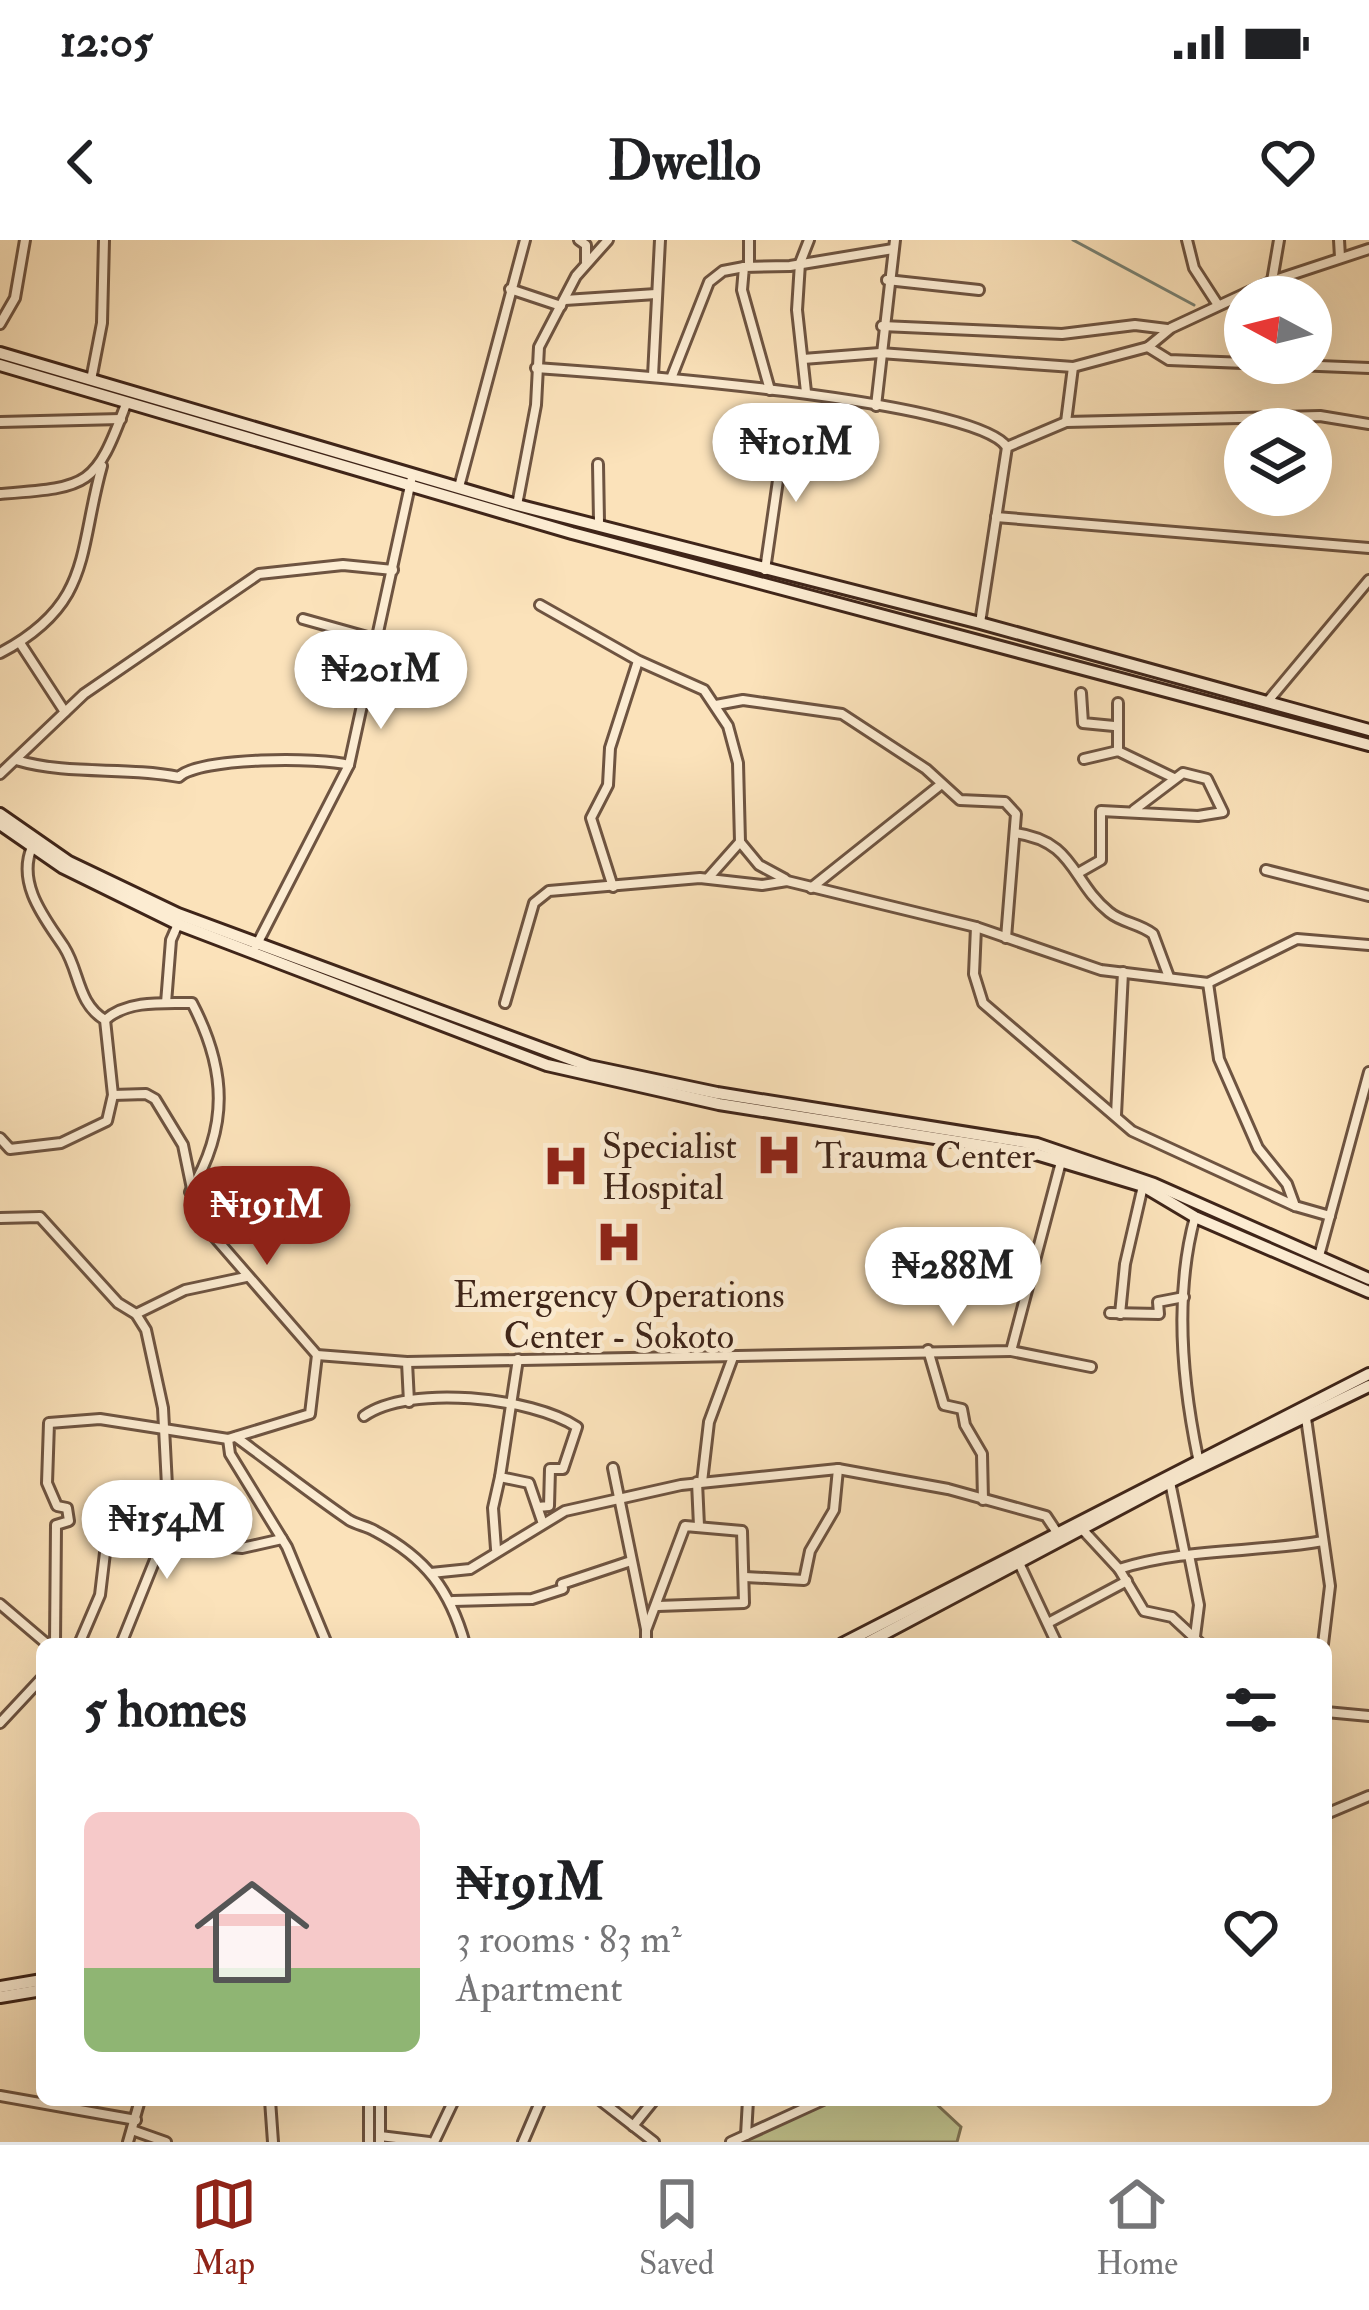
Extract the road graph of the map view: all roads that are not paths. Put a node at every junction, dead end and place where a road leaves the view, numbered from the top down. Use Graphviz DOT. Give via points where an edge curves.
graph roads {
  1 [pos="25,240"];
  2 [pos="104,240"];
  3 [pos="525,240"];
  4 [pos="579,240"];
  5 [pos="608,240"];
  6 [pos="660,240"];
  7 [pos="748,240"];
  8 [pos="809,240"];
  9 [pos="1187,240"];
  10 [pos="1279,240"];
  11 [pos="1339,240"];
  12 [pos="894,244"];
  13 [pos="1369,249"];
  14 [pos="1340,257"];
  15 [pos="586,262"];
  16 [pos="800,263"];
  17 [pos="746,266"];
  18 [pos="1273,276"];
  19 [pos="1286,276"];
  20 [pos="887,280"];
  21 [pos="510,289"];
  22 [pos="979,290"];
  23 [pos="656,294"];
  24 [pos="1224,302"];
  25 [pos="563,303"];
  26 [pos="1218,305"];
  27 [pos="0,324"];
  28 [pos="882,326"];
  29 [pos="1172,328"];
  30 [pos="1148,347"];
  31 [pos="0,353"];
  32 [pos="880,353"];
  33 [pos="803,359"];
  34 [pos="0,364"];
  35 [pos="536,368"];
  36 [pos="1073,368"];
  37 [pos="1369,368"];
  38 [pos="652,376"];
  39 [pos="672,376"];
  40 [pos="91,380"];
  41 [pos="770,390"];
  42 [pos="806,392"];
  43 [pos="126,404"];
  44 [pos="876,406"];
  45 [pos="121,419"];
  46 [pos="0,422"];
  47 [pos="1066,422"];
  48 [pos="1369,424"];
  49 [pos="785,432"];
  50 [pos="1007,447"];
  51 [pos="598,464"];
  52 [pos="102,466"];
  53 [pos="412,480"];
  54 [pos="459,487"];
  55 [pos="0,494"];
  56 [pos="517,505"];
  57 [pos="996,517"];
  58 [pos="599,521"];
  59 [pos="1369,548"];
  60 [pos="393,570"];
  61 [pos="764,571"];
  62 [pos="1368,584"];
  63 [pos="540,605"];
  64 [pos="303,620"];
  65 [pos="980,622"];
  66 [pos="379,640"];
  67 [pos="20,643"];
  68 [pos="0,653"];
  69 [pos="639,661"];
  70 [pos="323,669"];
  71 [pos="370,682"];
  72 [pos="1082,693"];
  73 [pos="1267,702"];
  74 [pos="1118,703"];
  75 [pos="716,705"];
  76 [pos="65,712"];
  77 [pos="1114,726"];
  78 [pos="1369,730"];
  79 [pos="1369,746"];
  80 [pos="1118,751"];
  81 [pos="14,759"];
  82 [pos="1084,759"];
  83 [pos="349,765"];
  84 [pos="0,774"];
  85 [pos="1174,778"];
  86 [pos="939,786"];
  87 [pos="1134,811"];
  88 [pos="0,814"];
  89 [pos="0,824"];
  90 [pos="1015,833"];
  91 [pos="740,842"];
  92 [pos="32,847"];
  93 [pos="1266,870"];
  94 [pos="1080,872"];
  95 [pos="708,878"];
  96 [pos="788,881"];
  97 [pos="613,887"];
  98 [pos="811,888"];
  99 [pos="1369,896"];
  100 [pos="178,924"];
  101 [pos="976,927"];
  102 [pos="1006,938"];
  103 [pos="1369,945"];
  104 [pos="255,949"];
  105 [pos="1123,972"];
  106 [pos="1169,977"];
  107 [pos="1208,982"];
  108 [pos="166,1003"];
  109 [pos="505,1003"];
  110 [pos="105,1020"];
  111 [pos="1369,1072"];
  112 [pos="113,1095"];
  113 [pos="1116,1116"];
  114 [pos="0,1138"];
  115 [pos="1061,1162"];
  116 [pos="1143,1186"];
  117 [pos="190,1192"];
  118 [pos="1294,1206"];
  119 [pos="1330,1216"];
  120 [pos="1195,1217"];
  121 [pos="0,1218"];
  122 [pos="1319,1256"];
  123 [pos="246,1277"];
  124 [pos="1369,1280"];
  125 [pos="1369,1292"];
  126 [pos="1184,1298"];
  127 [pos="136,1314"];
  128 [pos="928,1350"];
  129 [pos="1011,1351"];
  130 [pos="317,1355"];
  131 [pos="733,1357"];
  132 [pos="518,1359"];
  133 [pos="407,1362"];
  134 [pos="1091,1366"];
  135 [pos="1369,1374"];
  136 [pos="1369,1386"];
  137 [pos="409,1402"];
  138 [pos="513,1402"];
  139 [pos="364,1416"];
  140 [pos="1306,1418"];
  141 [pos="166,1428"];
  142 [pos="231,1437"];
  143 [pos="1198,1458"];
  144 [pos="613,1468"];
  145 [pos="838,1469"];
  146 [pos="500,1477"];
  147 [pos="699,1482"];
  148 [pos="1170,1482"];
  149 [pos="620,1500"];
  150 [pos="983,1501"];
  151 [pos="538,1507"];
  152 [pos="171,1510"];
  153 [pos="542,1521"];
  154 [pos="699,1526"];
  155 [pos="1082,1529"];
  156 [pos="1056,1531"];
  157 [pos="281,1539"];
  158 [pos="1323,1541"];
  159 [pos="496,1549"];
  160 [pos="1187,1555"];
  161 [pos="631,1561"];
  162 [pos="1018,1563"];
  163 [pos="1119,1569"];
  164 [pos="431,1573"];
  165 [pos="745,1577"];
  166 [pos="1127,1582"];
  167 [pos="453,1601"];
  168 [pos="0,1604"];
  169 [pos="658,1606"];
  170 [pos="1048,1623"];
  171 [pos="646,1630"];
  172 [pos="43,1638"];
  173 [pos="51,1638"];
  174 [pos="82,1638"];
  175 [pos="123,1638"];
  176 [pos="324,1638"];
  177 [pos="463,1638"];
  178 [pos="646,1638"];
  179 [pos="853,1638"];
  180 [pos="889,1638"];
  181 [pos="1054,1638"];
  182 [pos="1192,1638"];
  183 [pos="1196,1638"];
  184 [pos="1324,1638"];
  185 [pos="36,1684"];
  186 [pos="1332,1713"];
  187 [pos="1369,1716"];
  188 [pos="0,1723"];
  189 [pos="1369,1796"];
  190 [pos="1332,1811"];
  191 [pos="36,1981"];
  192 [pos="0,1987"];
  193 [pos="36,1991"];
  194 [pos="0,1997"];
  195 [pos="0,2096"];
  196 [pos="36,2102"];
  197 [pos="57,2106"];
  198 [pos="139,2106"];
  199 [pos="270,2106"];
  200 [pos="369,2106"];
  201 [pos="380,2106"];
  202 [pos="451,2106"];
  203 [pos="539,2106"];
  204 [pos="608,2106"];
  205 [pos="649,2106"];
  206 [pos="748,2106"];
  207 [pos="810,2106"];
  208 [pos="136,2120"];
  209 [pos="633,2126"];
  210 [pos="132,2130"];
  211 [pos="746,2135"];
  212 [pos="380,2139"];
  213 [pos="128,2142"];
  214 [pos="166,2142"];
  215 [pos="273,2142"];
  216 [pos="369,2142"];
  217 [pos="432,2142"];
  218 [pos="524,2142"];
  219 [pos="654,2142"];
  220 [pos="731,2142"];
  1 -- 27 [label="street" via="14,298"];
  2 -- 40 [label="street"];
  3 -- 21 [label="street"];
  4 -- 15 [label="street"];
  5 -- 15 [label="street"];
  6 -- 23 [label="street"];
  7 -- 17 [label="street"];
  8 -- 16 [label="street"];
  9 -- 26 [label="street"];
  10 -- 18 [label="street"];
  11 -- 14 [label="street"];
  12 -- 16 [label="street"];
  12 -- 20 [label="street"];
  13 -- 14 [label="street"];
  14 -- 19 [label="street"];
  15 -- 25 [label="street"];
  16 -- 17 [label="street"];
  16 -- 33 [label="street"];
  17 -- 39 [label="street" via="709,282"];
  17 -- 41 [label="street" via="742,290"];
  20 -- 22 [label="street"];
  20 -- 28 [label="street"];
  21 -- 25 [label="street"];
  21 -- 54 [label="street"];
  23 -- 25 [label="street"];
  23 -- 38 [label="street"];
  24 -- 26 [label="street"];
  25 -- 35 [label="street"];
  26 -- 29 [label="street"];
  28 -- 29 [label="street" via="1062,334"];
  28 -- 32 [label="street"];
  29 -- 30 [label="street"];
  30 -- 36 [label="street"];
  30 -- 37 [label="street" via="1169,360"];
  31 -- 40 [label="main road"];
  32 -- 33 [label="street"];
  32 -- 36 [label="street"];
  32 -- 44 [label="street"];
  33 -- 42 [label="street"];
  34 -- 43 [label="main road"];
  35 -- 38 [label="street"];
  35 -- 56 [label="street"];
  36 -- 47 [label="street"];
  38 -- 39 [label="street"];
  39 -- 41 [label="street"];
  40 -- 53 [label="main road"];
  41 -- 42 [label="street"];
  42 -- 44 [label="street"];
  43 -- 45 [label="street"];
  43 -- 53 [label="main road"];
  44 -- 50 [label="street" via="981,429"];
  45 -- 46 [label="street"];
  45 -- 52 [label="street"];
  47 -- 48 [label="street" via="1320,416"];
  47 -- 50 [label="street"];
  49 -- 61 [label="street"];
  50 -- 57 [label="street"];
  51 -- 58 [label="street"];
  52 -- 55 [label="street" via="62,487"];
  52 -- 67 [label="street" via="88,514 88,553 72,588"];
  53 -- 54 [label="main road"];
  53 -- 60 [label="street"];
  53 -- 79 [label="main road"];
  54 -- 56 [label="main road"];
  56 -- 61 [label="main road"];
  57 -- 59 [label="street"];
  57 -- 65 [label="street"];
  60 -- 66 [label="street"];
  60 -- 76 [label="street" via="343,565 259,574"];
  61 -- 65 [label="main road"];
  62 -- 73 [label="street"];
  63 -- 69 [label="street"];
  64 -- 66 [label="street"];
  65 -- 73 [label="main road"];
  66 -- 71 [label="street"];
  67 -- 68 [label="street"];
  67 -- 76 [label="street"];
  69 -- 75 [label="street" via="683,676"];
  69 -- 97 [label="street" via="610,748 608,785 591,818"];
  70 -- 71 [label="street"];
  71 -- 83 [label="street"];
  72 -- 77 [label="street" via="1083,723"];
  73 -- 78 [label="main road"];
  74 -- 77 [label="street"];
  75 -- 86 [label="street" via="743,700 842,714"];
  75 -- 91 [label="street" via="738,763"];
  76 -- 81 [label="street"];
  77 -- 80 [label="street"];
  80 -- 82 [label="street"];
  80 -- 85 [label="street"];
  81 -- 83 [label="street" via="179,777 233,763"];
  81 -- 84 [label="street"];
  83 -- 104 [label="street"];
  85 -- 87 [label="street"];
  85 -- 87 [label="street" via="1207,779 1223,812"];
  86 -- 90 [label="street" via="960,800 1005,802 1016,814"];
  86 -- 98 [label="street"];
  87 -- 94 [label="street" via="1101,811 1101,860"];
  88 -- 104 [label="main road" via="105,881"];
  89 -- 92 [label="main road"];
  90 -- 94 [label="street" via="1052,844"];
  90 -- 102 [label="street"];
  91 -- 95 [label="street"];
  91 -- 96 [label="street"];
  92 -- 100 [label="main road"];
  92 -- 110 [label="street" via="25,870 32,895 92,1012"];
  93 -- 99 [label="street"];
  94 -- 106 [label="street" via="1104,909 1153,934"];
  95 -- 96 [label="street"];
  95 -- 97 [label="street"];
  96 -- 98 [label="street"];
  97 -- 109 [label="street" via="556,888 540,897"];
  98 -- 101 [label="street"];
  100 -- 104 [label="main road"];
  100 -- 108 [label="street"];
  101 -- 102 [label="street"];
  101 -- 113 [label="street" via="974,974 983,1003"];
  102 -- 105 [label="street"];
  103 -- 107 [label="street" via="1297,940"];
  104 -- 115 [label="main road" via="604,1081"];
  104 -- 122 [label="main road" via="599,1070 1086,1158"];
  105 -- 106 [label="street"];
  105 -- 113 [label="street"];
  106 -- 107 [label="street"];
  107 -- 118 [label="street" via="1220,1059 1258,1148"];
  108 -- 110 [label="street"];
  108 -- 117 [label="street" via="192,1003 200,1018 222,1116"];
  110 -- 112 [label="street"];
  111 -- 119 [label="street"];
  112 -- 114 [label="street" via="107,1121 86,1133 10,1148"];
  112 -- 117 [label="street" via="155,1099 183,1145"];
  113 -- 118 [label="street" via="1155,1145"];
  115 -- 116 [label="main road"];
  115 -- 129 [label="street"];
  116 -- 120 [label="main road"];
  116 -- 126 [label="street" via="1115,1313 1159,1314 1158,1302"];
  117 -- 123 [label="street" via="198,1218"];
  118 -- 119 [label="street"];
  119 -- 122 [label="street"];
  120 -- 125 [label="main road"];
  120 -- 126 [label="street"];
  121 -- 127 [label="street" via="40,1217"];
  122 -- 124 [label="main road"];
  123 -- 127 [label="street" via="185,1290"];
  123 -- 130 [label="street"];
  126 -- 143 [label="street"];
  127 -- 141 [label="street"];
  128 -- 129 [label="street"];
  128 -- 131 [label="street"];
  128 -- 150 [label="street" via="944,1406 962,1409 980,1448"];
  129 -- 134 [label="street"];
  130 -- 133 [label="street"];
  130 -- 142 [label="street" via="310,1414"];
  131 -- 132 [label="street"];
  131 -- 147 [label="street" via="709,1422"];
  132 -- 133 [label="street"];
  132 -- 138 [label="street"];
  133 -- 137 [label="street"];
  135 -- 143 [label="main road"];
  136 -- 140 [label="main road"];
  137 -- 138 [label="street"];
  137 -- 139 [label="street"];
  138 -- 146 [label="street"];
  138 -- 151 [label="street" via="577,1427 567,1462 550,1469 549,1505"];
  140 -- 148 [label="main road"];
  140 -- 158 [label="street"];
  141 -- 142 [label="street"];
  141 -- 152 [label="street"];
  141 -- 173 [label="street" via="100,1419 49,1423 47,1483 69,1521 56,1525"];
  142 -- 157 [label="street" via="230,1454"];
  142 -- 164 [label="street"];
  143 -- 156 [label="main road"];
  144 -- 149 [label="street"];
  145 -- 147 [label="street"];
  145 -- 150 [label="street"];
  145 -- 165 [label="street" via="834,1510 804,1580"];
  146 -- 151 [label="street" via="529,1483"];
  146 -- 159 [label="street"];
  147 -- 149 [label="street"];
  147 -- 154 [label="street"];
  148 -- 155 [label="main road"];
  148 -- 160 [label="street"];
  149 -- 153 [label="street"];
  149 -- 161 [label="street"];
  150 -- 156 [label="street" via="1046,1516"];
  151 -- 153 [label="street"];
  152 -- 157 [label="street" via="211,1520 208,1545"];
  152 -- 174 [label="street" via="109,1519 100,1595"];
  152 -- 175 [label="street"];
  153 -- 159 [label="street"];
  154 -- 165 [label="street" via="742,1531"];
  154 -- 169 [label="street" via="685,1526"];
  155 -- 162 [label="main road"];
  155 -- 163 [label="street"];
  156 -- 179 [label="main road"];
  157 -- 176 [label="street"];
  158 -- 160 [label="street"];
  158 -- 184 [label="street" via="1330,1586"];
  159 -- 164 [label="street" via="470,1569"];
  160 -- 163 [label="street"];
  160 -- 183 [label="street" via="1199,1605"];
  161 -- 167 [label="street" via="544,1597"];
  161 -- 171 [label="street"];
  162 -- 170 [label="street"];
  162 -- 180 [label="main road"];
  163 -- 166 [label="street"];
  164 -- 167 [label="street"];
  165 -- 169 [label="street" via="744,1603"];
  166 -- 170 [label="street"];
  166 -- 182 [label="street" via="1144,1611 1172,1617"];
  167 -- 177 [label="street"];
  168 -- 172 [label="street"];
  169 -- 171 [label="street"];
  170 -- 181 [label="street"];
  171 -- 178 [label="street"];
  185 -- 188 [label="street"];
  186 -- 187 [label="street"];
  189 -- 190 [label="street"];
  191 -- 192 [label="main road"];
  193 -- 194 [label="main road"];
  195 -- 196 [label="street"];
  197 -- 208 [label="street"];
  198 -- 208 [label="street"];
  199 -- 215 [label="street"];
  200 -- 216 [label="street"];
  201 -- 212 [label="street"];
  202 -- 217 [label="street"];
  203 -- 218 [label="street"];
  204 -- 209 [label="street"];
  205 -- 209 [label="street"];
  206 -- 211 [label="street"];
  207 -- 211 [label="street"];
  208 -- 210 [label="street"];
  209 -- 219 [label="street"];
  210 -- 213 [label="street"];
  210 -- 214 [label="street"];
  211 -- 220 [label="street"];
  212 -- 217 [label="street"];
}
